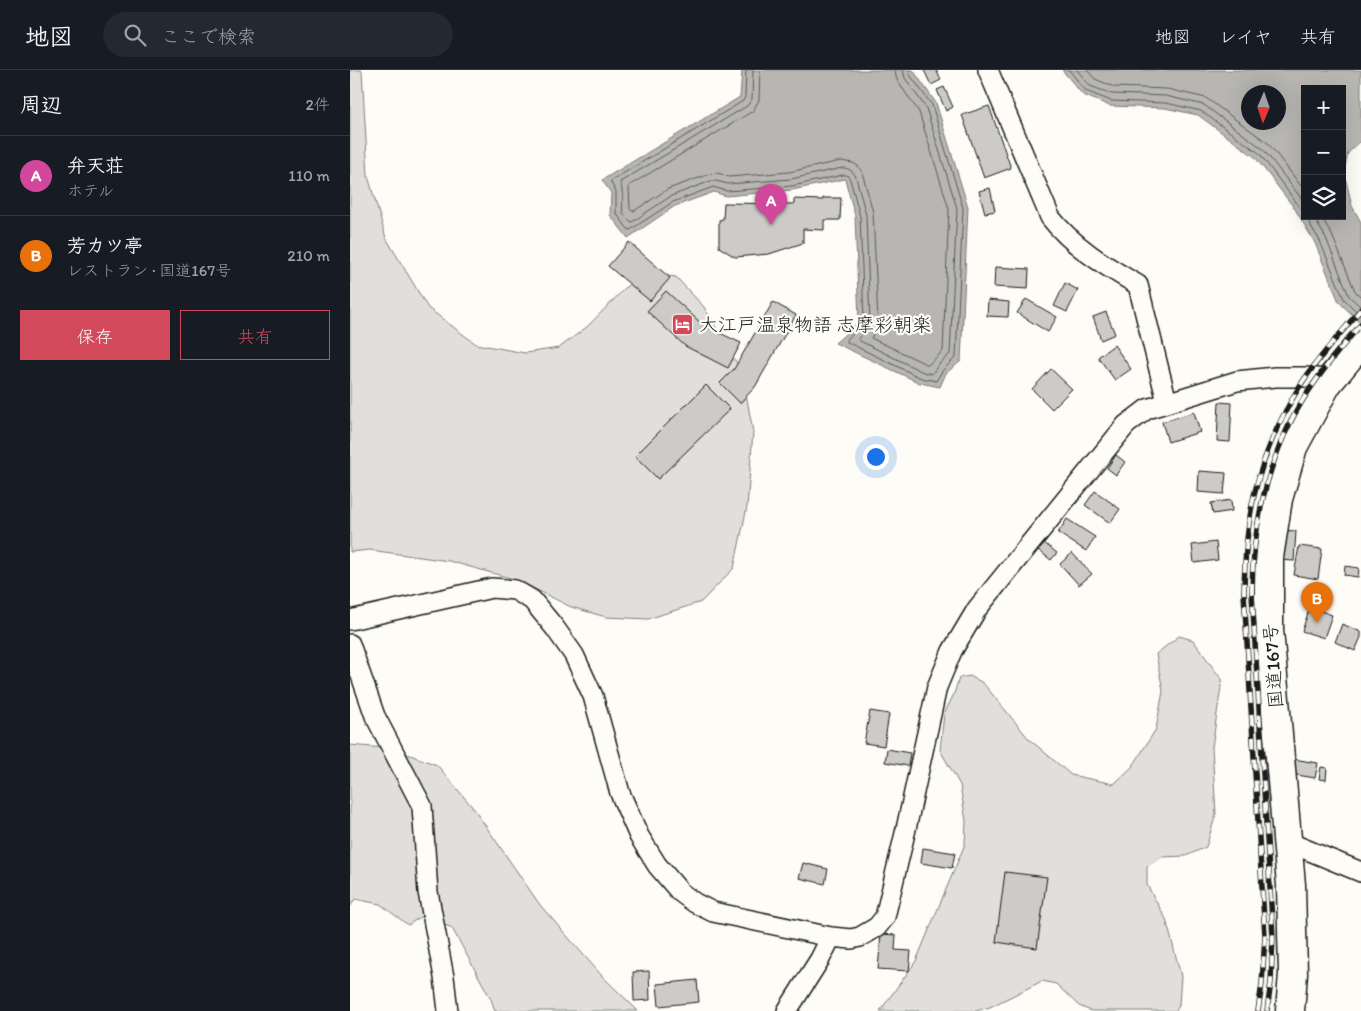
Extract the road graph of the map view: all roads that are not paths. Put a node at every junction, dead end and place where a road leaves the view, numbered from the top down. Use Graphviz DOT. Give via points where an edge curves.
graph roads {
  1 [pos="988,70"];
  2 [pos="1361,343"];
  3 [pos="1327,384"];
  4 [pos="1167,402"];
  5 [pos="350,620"];
  6 [pos="350,644"];
  7 [pos="1288,842"];
  8 [pos="1361,872"];
  9 [pos="831,936"];
  10 [pos="448,1011"];
  11 [pos="787,1011"];
  12 [pos="1290,1011"];
  1 -- 4 [label="street" via="1050,217 1060,230 1106,267 1138,285"];
  2 -- 3 [label="highway, 国道167号"];
  3 -- 4 [label="street" via="1317,378 1275,376 1237,381"];
  3 -- 7 [label="highway, 国道167号" via="1294,447 1278,499 1269,557 1269,630"];
  4 -- 9 [label="street" via="1147,409 1126,425 977,610 952,651 937,687 885,917 860,937"];
  5 -- 9 [label="street" via="492,588 515,590 532,600 574,655 593,696 620,793 639,836 657,865 680,892 695,904 714,912"];
  6 -- 10 [label="street" via="375,716 421,800 428,892"];
  7 -- 8 [label="street"];
  7 -- 12 [label="highway, 国道167号" via="1292,930"];
  9 -- 11 [label="street"];
}
